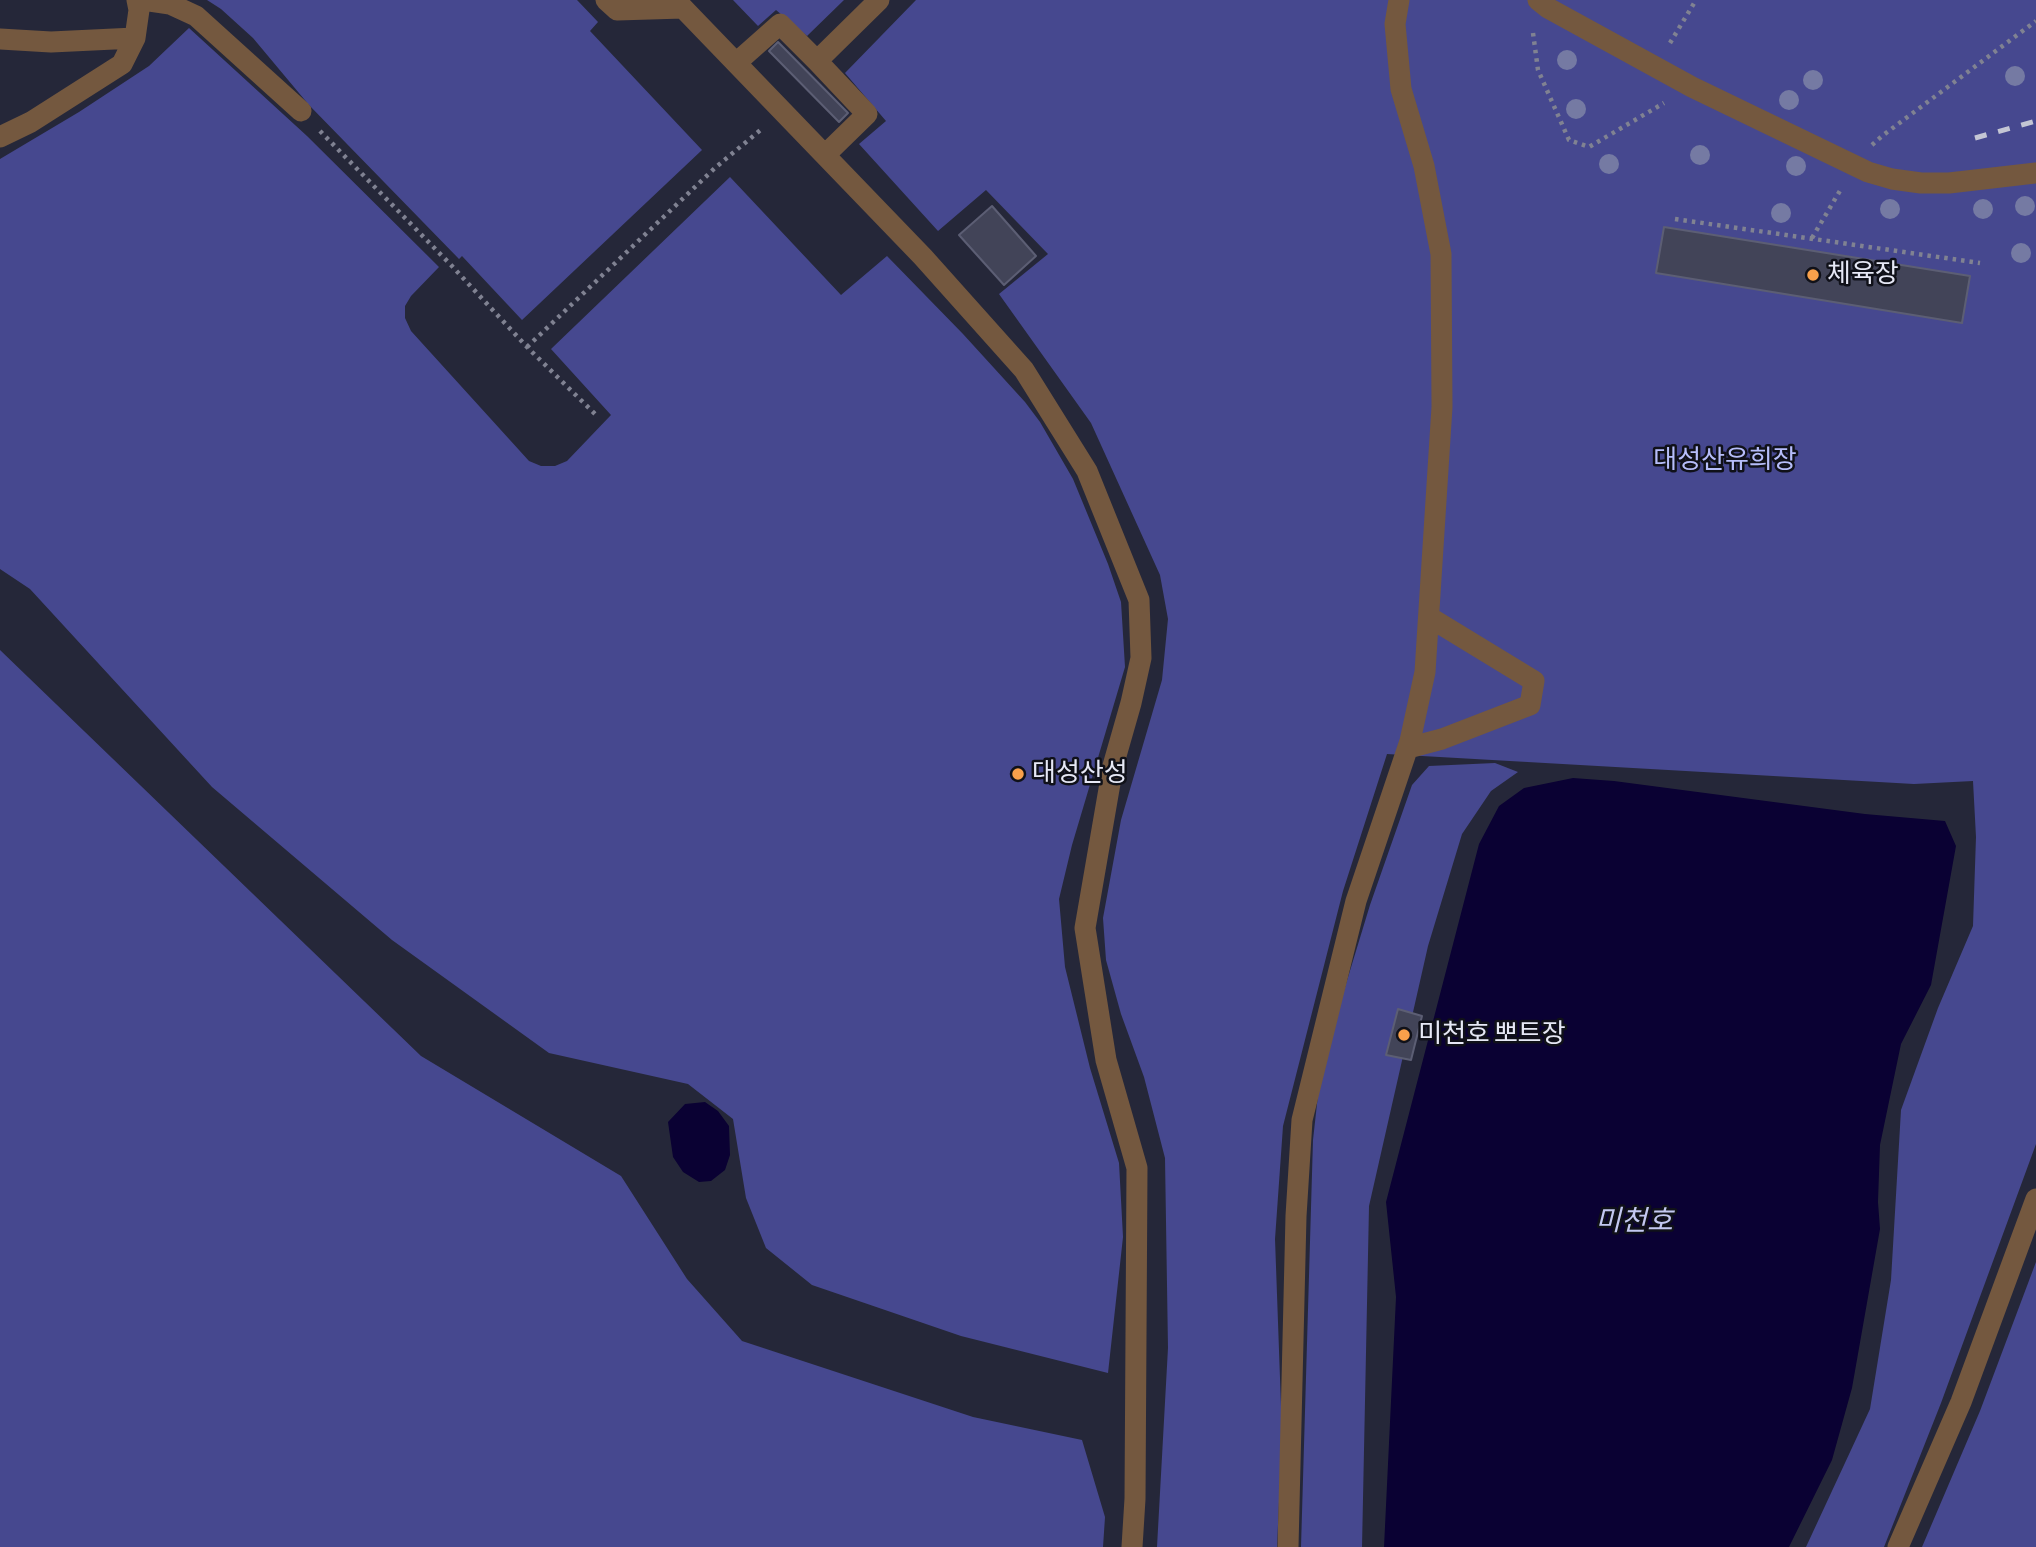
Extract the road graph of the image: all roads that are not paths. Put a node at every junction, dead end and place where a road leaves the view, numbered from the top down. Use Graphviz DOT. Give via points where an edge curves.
graph roads {
  1 [pos="137,0"];
  2 [pos="144,0"];
  3 [pos="606,0"];
  4 [pos="879,0"];
  5 [pos="1399,0"];
  6 [pos="1538,0"];
  7 [pos="135,38"];
  8 [pos="0,39"];
  9 [pos="817,61"];
  10 [pos="736,63"];
  11 [pos="301,111"];
  12 [pos="0,137"];
  13 [pos="825,155"];
  14 [pos="2036,173"];
  15 [pos="1429,617"];
  16 [pos="1408,748"];
  17 [pos="2036,1199"];
  18 [pos="1132,1547"];
  19 [pos="1288,1547"];
  20 [pos="1898,1547"];
  1 -- 7 [label="lane"];
  2 -- 11 [label="lane" via="170,4 196,16"];
  3 -- 10 [label="lane" via="617,10 683,8"];
  4 -- 9 [label="lane"];
  5 -- 15 [label="lane" via="1395,24 1401,89 1424,166 1441,254 1443,407"];
  6 -- 14 [label="lane" via="1692,87 1892,179 1949,183"];
  7 -- 8 [label="lane"];
  7 -- 12 [label="lane" via="122,64"];
  9 -- 10 [label="lane" via="779,24"];
  9 -- 13 [label="lane" via="867,114"];
  10 -- 13 [label="lane"];
  13 -- 18 [label="lane" via="1024,370 1087,471 1139,600 1141,658 1113,766 1085,928 1105,1060 1137,1168"];
  15 -- 16 [label="lane" via="1425,672"];
  15 -- 16 [label="lane" via="1534,681 1530,705"];
  16 -- 19 [label="lane" via="1356,901 1303,1120 1296,1216"];
  17 -- 20 [label="lane" via="1961,1402"];
}
